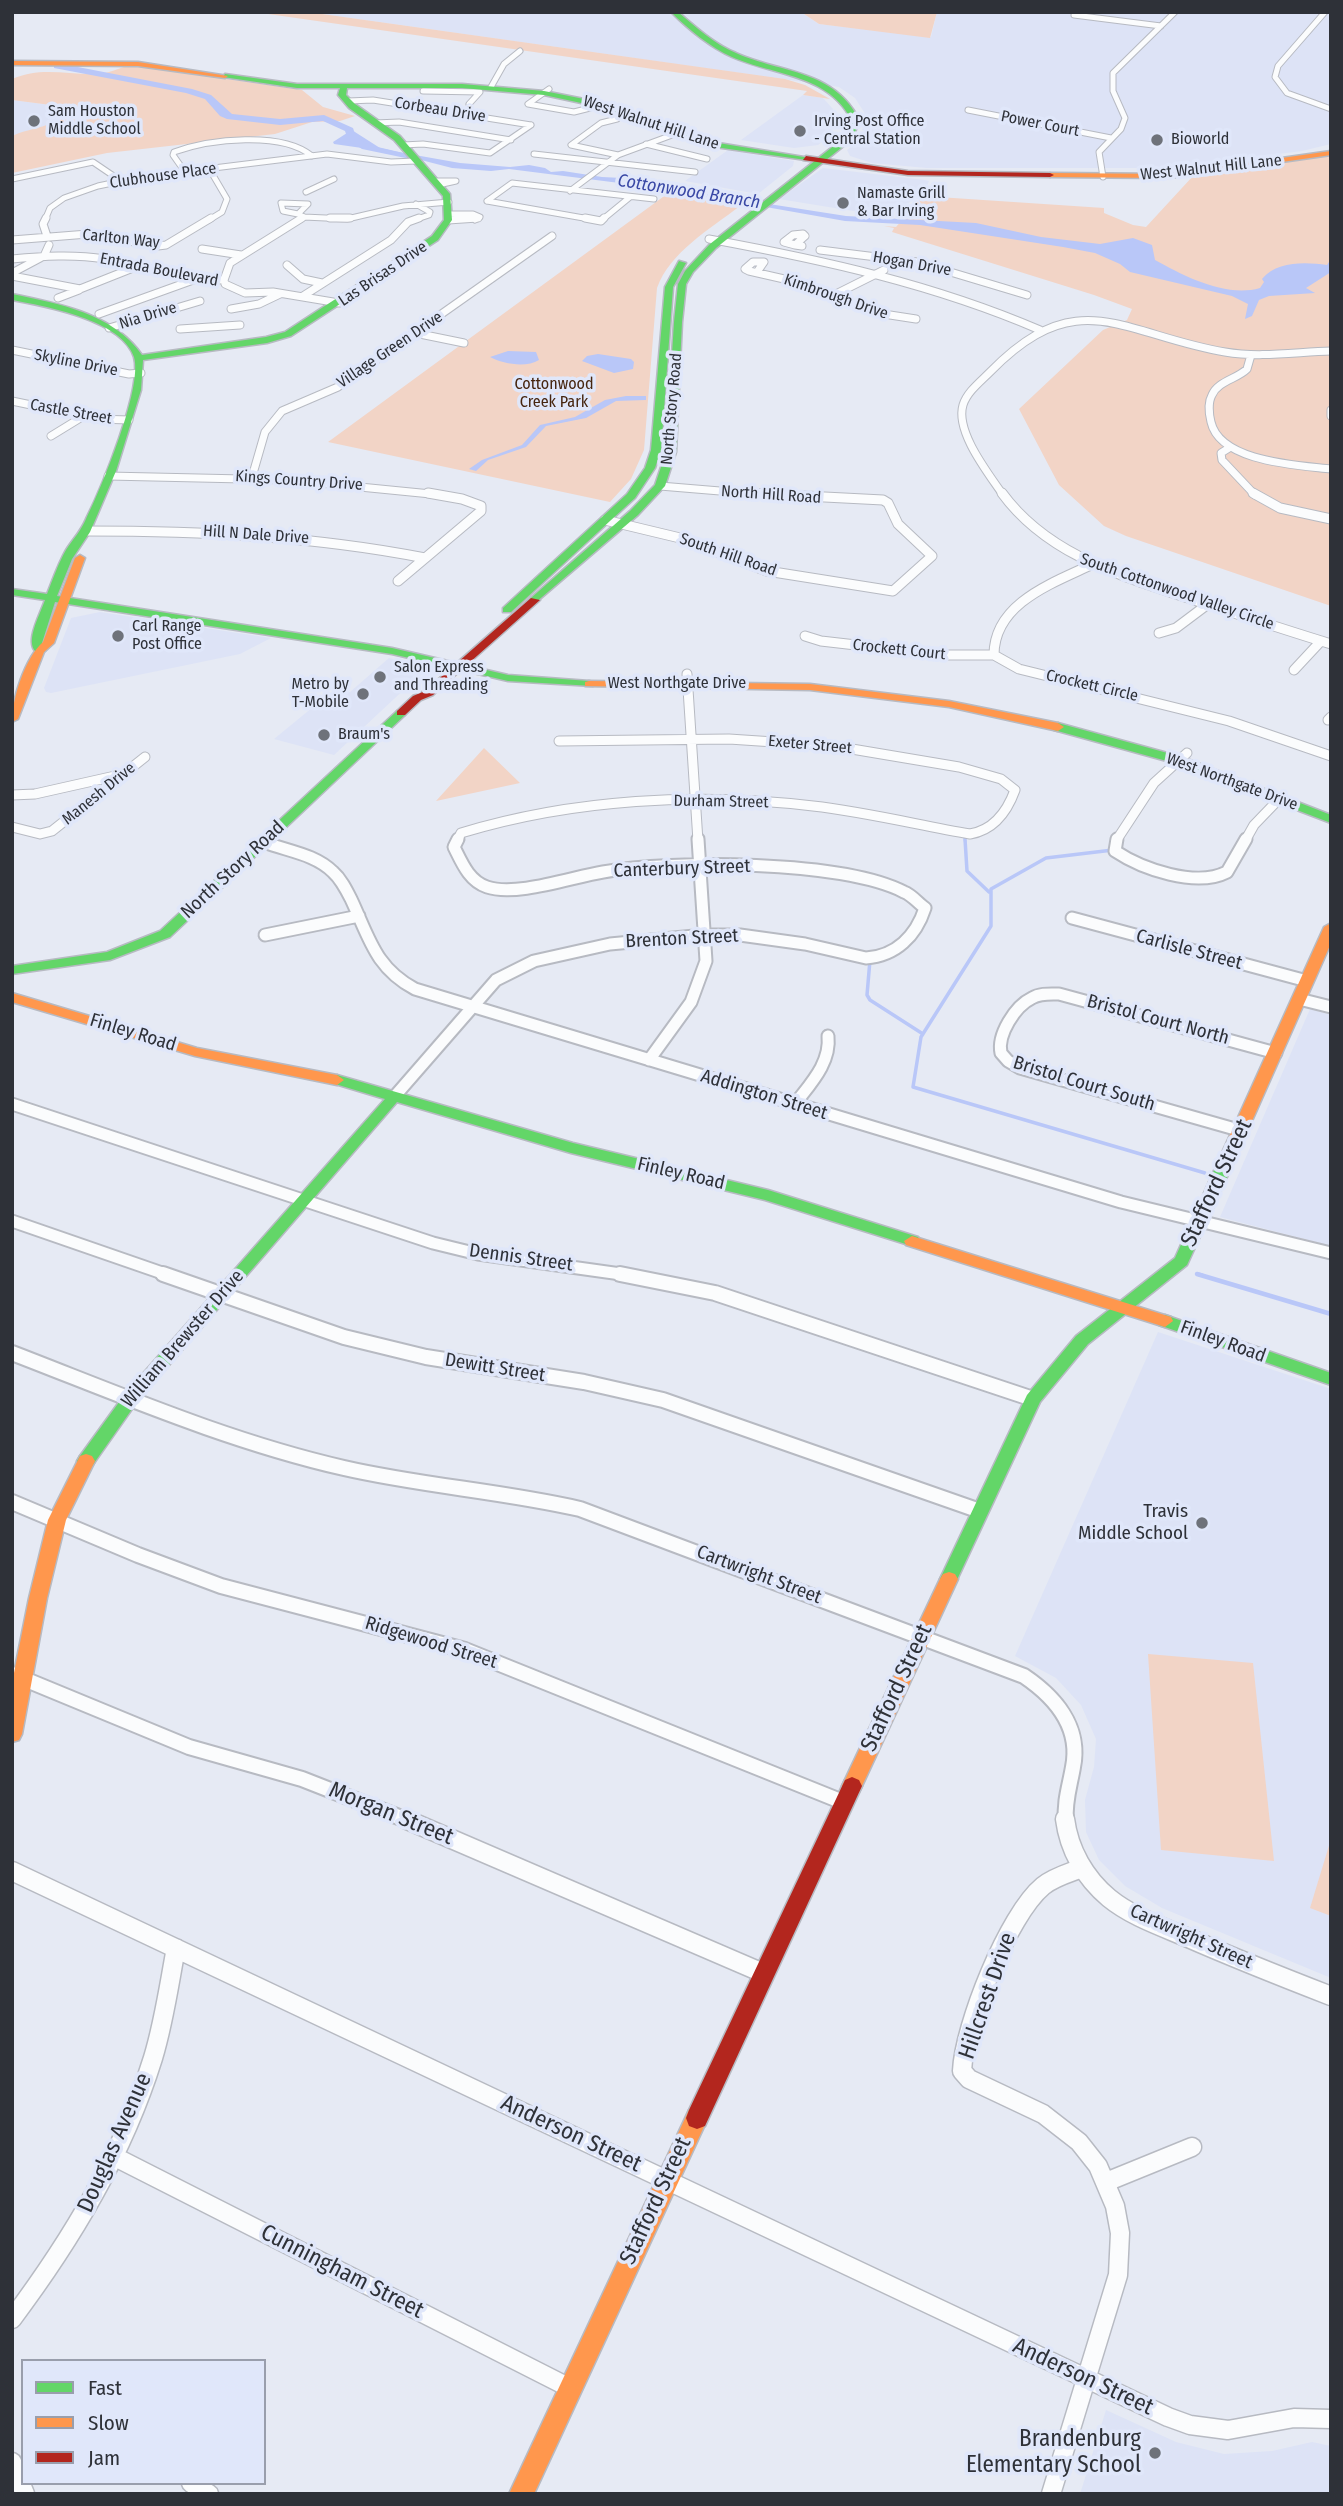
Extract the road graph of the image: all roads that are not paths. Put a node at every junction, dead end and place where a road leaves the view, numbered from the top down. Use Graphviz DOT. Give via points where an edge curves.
graph roads {
  1 [pos="665,12"];
  2 [pos="674,12"];
  3 [pos="1175,12"];
  4 [pos="1325,12"];
  5 [pos="1074,15"];
  6 [pos="1161,26"];
  7 [pos="520,51"];
  8 [pos="12,62"];
  9 [pos="492,85"];
  10 [pos="813,85"];
  11 [pos="423,90"];
  12 [pos="547,91"];
  13 [pos="349,92"];
  14 [pos="469,104"];
  15 [pos="597,106"];
  16 [pos="1331,109"];
  17 [pos="968,110"];
  18 [pos="639,112"];
  19 [pos="617,119"];
  20 [pos="375,123"];
  21 [pos="679,132"];
  22 [pos="1111,138"];
  23 [pos="512,140"];
  24 [pos="645,144"];
  25 [pos="293,145"];
  26 [pos="1331,147"];
  27 [pos="490,153"];
  28 [pos="1331,153"];
  29 [pos="534,154"];
  30 [pos="412,155"];
  31 [pos="618,155"];
  32 [pos="312,156"];
  33 [pos="822,156"];
  34 [pos="707,159"];
  35 [pos="1278,159"];
  36 [pos="278,160"];
  37 [pos="606,163"];
  38 [pos="210,170"];
  39 [pos="998,171"];
  40 [pos="185,172"];
  41 [pos="695,172"];
  42 [pos="592,174"];
  43 [pos="1102,174"];
  44 [pos="938,175"];
  45 [pos="12,178"];
  46 [pos="334,179"];
  47 [pos="121,181"];
  48 [pos="581,182"];
  49 [pos="570,191"];
  50 [pos="306,192"];
  51 [pos="630,197"];
  52 [pos="653,199"];
  53 [pos="428,207"];
  54 [pos="447,210"];
  55 [pos="47,236"];
  56 [pos="552,236"];
  57 [pos="12,240"];
  58 [pos="49,245"];
  59 [pos="795,245"];
  60 [pos="706,247"];
  61 [pos="202,249"];
  62 [pos="770,249"];
  63 [pos="763,254"];
  64 [pos="241,255"];
  65 [pos="44,256"];
  66 [pos="12,258"];
  67 [pos="804,258"];
  68 [pos="897,259"];
  69 [pos="288,265"];
  70 [pos="852,265"];
  71 [pos="139,266"];
  72 [pos="845,270"];
  73 [pos="757,272"];
  74 [pos="880,272"];
  75 [pos="12,275"];
  76 [pos="872,277"];
  77 [pos="196,278"];
  78 [pos="224,281"];
  79 [pos="322,283"];
  80 [pos="80,289"];
  81 [pos="282,293"];
  82 [pos="834,295"];
  83 [pos="1027,295"];
  84 [pos="303,296"];
  85 [pos="12,297"];
  86 [pos="58,298"];
  87 [pos="200,301"];
  88 [pos="337,304"];
  89 [pos="187,306"];
  90 [pos="230,309"];
  91 [pos="99,314"];
  92 [pos="916,319"];
  93 [pos="240,325"];
  94 [pos="109,328"];
  95 [pos="199,328"];
  96 [pos="180,330"];
  97 [pos="1036,332"];
  98 [pos="415,334"];
  99 [pos="464,343"];
  100 [pos="12,350"];
  101 [pos="1331,351"];
  102 [pos="1251,355"];
  103 [pos="139,362"];
  104 [pos="12,401"];
  105 [pos="1331,410"];
  106 [pos="1331,416"];
  107 [pos="82,417"];
  108 [pos="129,420"];
  109 [pos="665,425"];
  110 [pos="51,436"];
  111 [pos="1229,448"];
  112 [pos="1331,469"];
  113 [pos="108,476"];
  114 [pos="252,477"];
  115 [pos="660,486"];
  116 [pos="1331,519"];
  117 [pos="605,520"];
  118 [pos="623,524"];
  119 [pos="85,534"];
  120 [pos="425,558"];
  121 [pos="1093,564"];
  122 [pos="12,580"];
  123 [pos="398,581"];
  124 [pos="893,591"];
  125 [pos="12,592"];
  126 [pos="60,596"];
  127 [pos="1208,604"];
  128 [pos="1159,633"];
  129 [pos="805,636"];
  130 [pos="1326,642"];
  131 [pos="994,655"];
  132 [pos="457,661"];
  133 [pos="1294,670"];
  134 [pos="687,679"];
  135 [pos="12,719"];
  136 [pos="691,739"];
  137 [pos="559,741"];
  138 [pos="1331,756"];
  139 [pos="145,757"];
  140 [pos="1182,757"];
  141 [pos="119,776"];
  142 [pos="12,795"];
  143 [pos="1280,798"];
  144 [pos="695,800"];
  145 [pos="1331,806"];
  146 [pos="1331,819"];
  147 [pos="995,823"];
  148 [pos="12,827"];
  149 [pos="264,842"];
  150 [pos="454,847"];
  151 [pos="700,864"];
  152 [pos="925,908"];
  153 [pos="359,916"];
  154 [pos="1072,918"];
  155 [pos="1331,927"];
  156 [pos="265,935"];
  157 [pos="705,935"];
  158 [pos="12,970"];
  159 [pos="1307,981"];
  160 [pos="1039,994"];
  161 [pos="16,996"];
  162 [pos="1299,999"];
  163 [pos="472,1007"];
  164 [pos="1331,1007"];
  165 [pos="828,1037"];
  166 [pos="1276,1053"];
  167 [pos="649,1060"];
  168 [pos="395,1096"];
  169 [pos="12,1104"];
  170 [pos="795,1104"];
  171 [pos="1242,1131"];
  172 [pos="302,1202"];
  173 [pos="1199,1220"];
  174 [pos="12,1221"];
  175 [pos="1331,1253"];
  176 [pos="220,1295"];
  177 [pos="1119,1307"];
  178 [pos="12,1353"];
  179 [pos="1331,1379"];
  180 [pos="131,1398"];
  181 [pos="1033,1399"];
  182 [pos="12,1502"];
  183 [pos="980,1511"];
  184 [pos="57,1520"];
  185 [pos="921,1637"];
  186 [pos="18,1677"];
  187 [pos="12,1734"];
  188 [pos="843,1802"];
  189 [pos="1082,1868"];
  190 [pos="12,1871"];
  191 [pos="176,1948"];
  192 [pos="763,1973"];
  193 [pos="1331,1996"];
  194 [pos="1192,2147"];
  195 [pos="115,2157"];
  196 [pos="666,2179"];
  197 [pos="1106,2182"];
  198 [pos="12,2319"];
  199 [pos="1087,2379"];
  200 [pos="570,2388"];
  201 [pos="1331,2419"];
  202 [pos="521,2494"];
  203 [pos="1051,2494"];
  1 -- 10 [label="main road" via="733,60"];
  2 -- 10 [label="main road" via="727,52"];
  3 -- 6 [label="street"];
  4 -- 16 [label="street" via="1276,69 1275,77 1287,93"];
  5 -- 6 [label="street"];
  6 -- 22 [label="street" via="1113,73 1112,93 1125,118"];
  7 -- 9 [label="street" via="507,61"];
  8 -- 13 [label="main road, West Walnut Hill Lane" via="154,65"];
  9 -- 11 [label="main road, West Walnut Hill Lane"];
  9 -- 12 [label="main road, West Walnut Hill Lane"];
  9 -- 13 [label="main road, West Walnut Hill Lane"];
  10 -- 33 [label="main road, North Story Road" via="834,98 853,120"];
  11 -- 13 [label="main road, West Walnut Hill Lane"];
  11 -- 14 [label="street" via="480,92"];
  12 -- 15 [label="main road, West Walnut Hill Lane"];
  12 -- 18 [label="main road, West Walnut Hill Lane"];
  13 -- 20 [label="main road"];
  13 -- 23 [label="street, Corbeau Drive" via="373,100 531,125"];
  15 -- 18 [label="main road"];
  15 -- 21 [label="main road, West Walnut Hill Lane"];
  17 -- 22 [label="street, Power Court"];
  18 -- 21 [label="main road, West Walnut Hill Lane"];
  19 -- 31 [label="street" via="601,123 571,145"];
  20 -- 23 [label="street" via="399,122"];
  20 -- 30 [label="main road"];
  21 -- 24 [label="street"];
  21 -- 33 [label="main road, West Walnut Hill Lane" via="726,147"];
  21 -- 33 [label="main road, West Walnut Hill Lane"];
  22 -- 43 [label="street" via="1099,152"];
  23 -- 27 [label="street"];
  24 -- 31 [label="street"];
  24 -- 34 [label="street"];
  25 -- 32 [label="street"];
  25 -- 36 [label="street" via="272,151"];
  25 -- 40 [label="street" via="270,139 182,149 173,155"];
  26 -- 35 [label="main road, West Walnut Hill Lane"];
  27 -- 30 [label="street" via="423,144"];
  28 -- 35 [label="main road, West Walnut Hill Lane"];
  29 -- 37 [label="street"];
  30 -- 32 [label="street, Clubhouse Place" via="386,164"];
  30 -- 54 [label="main road" via="436,183"];
  31 -- 37 [label="street"];
  32 -- 36 [label="street, Clubhouse Place"];
  33 -- 39 [label="main road, West Walnut Hill Lane" via="923,169"];
  33 -- 44 [label="main road, West Walnut Hill Lane"];
  33 -- 60 [label="main road, North Story Road"];
  35 -- 43 [label="main road, West Walnut Hill Lane"];
  36 -- 38 [label="street, Clubhouse Place"];
  37 -- 41 [label="street"];
  37 -- 42 [label="street"];
  38 -- 40 [label="street, Clubhouse Place"];
  38 -- 55 [label="street, Carlton Way" via="227,205 166,245 88,234"];
  39 -- 43 [label="main road, West Walnut Hill Lane"];
  39 -- 44 [label="main road"];
  40 -- 47 [label="street, Clubhouse Place"];
  42 -- 48 [label="street"];
  43 -- 44 [label="main road, West Walnut Hill Lane"];
  45 -- 47 [label="street" via="93,162"];
  46 -- 50 [label="street"];
  47 -- 55 [label="street, Clubhouse Place" via="53,205 43,224"];
  48 -- 49 [label="street"];
  49 -- 51 [label="street"];
  49 -- 51 [label="street" via="512,183 487,201 601,220"];
  51 -- 52 [label="street"];
  53 -- 54 [label="street"];
  53 -- 54 [label="street"];
  53 -- 64 [label="street" via="416,204 347,219 301,216"];
  53 -- 79 [label="street" via="429,215 408,222 391,240"];
  54 -- 88 [label="main road, Las Brisas Drive" via="435,238"];
  55 -- 57 [label="street"];
  56 -- 98 [label="street, Village Green Drive"];
  58 -- 65 [label="street"];
  59 -- 68 [label="street, Hogan Drive"];
  60 -- 62 [label="street"];
  60 -- 63 [label="street"];
  60 -- 109 [label="main road, North Story Road" via="681,289"];
  61 -- 64 [label="street"];
  62 -- 63 [label="street"];
  62 -- 67 [label="street"];
  63 -- 67 [label="street"];
  64 -- 78 [label="street" via="230,263"];
  65 -- 66 [label="street, Entrada Boulevard"];
  65 -- 71 [label="street, Entrada Boulevard" via="97,258"];
  65 -- 75 [label="street"];
  67 -- 70 [label="street"];
  67 -- 72 [label="street"];
  68 -- 74 [label="street"];
  68 -- 83 [label="street, Hogan Drive" via="944,268"];
  69 -- 79 [label="street" via="303,279"];
  70 -- 72 [label="street"];
  70 -- 74 [label="street"];
  71 -- 77 [label="street, Entrada Boulevard"];
  71 -- 80 [label="street"];
  72 -- 76 [label="street"];
  73 -- 82 [label="street, Kimbrough Drive"];
  74 -- 76 [label="street"];
  74 -- 97 [label="street" via="961,297"];
  75 -- 80 [label="street"];
  76 -- 82 [label="street"];
  76 -- 97 [label="street"];
  77 -- 78 [label="street, Entrada Boulevard"];
  77 -- 91 [label="street"];
  78 -- 81 [label="street, Entrada Boulevard" via="245,293"];
  79 -- 84 [label="street"];
  80 -- 86 [label="street"];
  81 -- 84 [label="street, Entrada Boulevard"];
  81 -- 90 [label="street" via="259,304"];
  82 -- 92 [label="street, Kimbrough Drive" via="877,313"];
  84 -- 88 [label="street, Entrada Boulevard" via="305,301"];
  85 -- 94 [label="main road" via="71,310"];
  87 -- 89 [label="street, Nia Drive"];
  88 -- 103 [label="main road, Las Brisas Drive" via="288,334"];
  89 -- 94 [label="street, Nia Drive"];
  89 -- 95 [label="street, Nia Drive"];
  93 -- 95 [label="street, Nia Drive"];
  94 -- 103 [label="main road" via="125,339"];
  95 -- 96 [label="street, Nia Drive"];
  97 -- 102 [label="street" via="1067,321 1112,321 1208,349"];
  97 -- 121 [label="street, South Cottonwood Valley Circle" via="968,394 961,416 963,430 1023,519 1058,546"];
  98 -- 99 [label="street"];
  98 -- 114 [label="street, Village Green Drive" via="338,387 291,405 274,418 265,432"];
  100 -- 103 [label="street, Skyline Drive" via="129,374"];
  101 -- 102 [label="street"];
  102 -- 111 [label="street" via="1241,376 1214,391 1210,400 1209,425 1217,440"];
  103 -- 108 [label="main road" via="140,389"];
  104 -- 107 [label="street, Castle Street"];
  105 -- 106 [label="street"];
  107 -- 108 [label="street, Castle Street"];
  107 -- 110 [label="street"];
  108 -- 113 [label="main road"];
  109 -- 115 [label="main road, North Story Road" via="667,471"];
  109 -- 117 [label="main road, North Story Road" via="650,468 631,496"];
  111 -- 112 [label="street"];
  111 -- 116 [label="street" via="1221,453 1222,460 1258,500 1285,511"];
  113 -- 114 [label="street, Kings Country Drive"];
  113 -- 119 [label="main road"];
  114 -- 120 [label="street, Kings Country Drive" via="414,492 483,508"];
  115 -- 118 [label="main road, North Story Road"];
  115 -- 124 [label="street, North Hill Road" via="883,500 898,524 932,556"];
  117 -- 118 [label="street, South Hill Road"];
  117 -- 132 [label="main road, North Story Road"];
  118 -- 124 [label="street, South Hill Road" via="680,538 767,571"];
  118 -- 132 [label="main road, North Story Road"];
  119 -- 120 [label="street, Hill N Dale Drive" via="258,534 354,544"];
  119 -- 126 [label="main road" via="72,549"];
  120 -- 123 [label="street"];
  121 -- 127 [label="street, South Cottonwood Valley Circle"];
  121 -- 131 [label="street" via="1015,608 993,640"];
  122 -- 126 [label="main road, West Northgate Drive"];
  125 -- 126 [label="main road, West Northgate Drive"];
  126 -- 132 [label="main road, West Northgate Drive" via="400,644"];
  126 -- 135 [label="main road" via="36,643 39,651"];
  127 -- 128 [label="street" via="1176,628"];
  127 -- 130 [label="street, South Cottonwood Valley Circle"];
  129 -- 131 [label="street, Crockett Court" via="943,655"];
  130 -- 133 [label="street"];
  131 -- 138 [label="street, Crockett Circle" via="1019,669 1228,721"];
  132 -- 134 [label="main road, West Northgate Drive" via="538,672"];
  132 -- 149 [label="main road, North Story Road" via="418,691 416,698"];
  134 -- 136 [label="street"];
  134 -- 140 [label="main road, West Northgate Drive" via="922,700"];
  136 -- 137 [label="street, Exeter Street"];
  136 -- 144 [label="street"];
  136 -- 147 [label="street, Exeter Street" via="834,746 992,775 1015,790"];
  139 -- 141 [label="street, Manesh Drive"];
  140 -- 143 [label="main road, West Northgate Drive"];
  140 -- 143 [label="street" via="1147,788 1114,847 1125,859 1204,878 1227,872 1254,825"];
  140 -- 145 [label="main road, West Northgate Drive"];
  141 -- 142 [label="street"];
  141 -- 148 [label="street, Manesh Drive" via="61,826 45,834"];
  143 -- 146 [label="main road, West Northgate Drive"];
  144 -- 147 [label="street, Durham Street" via="814,806 961,834 980,834"];
  144 -- 150 [label="street, Durham Street" via="608,804 514,819 465,831"];
  144 -- 151 [label="street"];
  149 -- 153 [label="street, Addington Street" via="327,866 343,884"];
  149 -- 158 [label="main road, North Story Road" via="155,940 101,958"];
  150 -- 151 [label="street, Canterbury Street" via="469,877 495,890 619,869"];
  151 -- 152 [label="street, Canterbury Street" via="846,876 901,890"];
  151 -- 157 [label="street"];
  152 -- 157 [label="street, Brenton Street" via="900,946 879,958 768,939"];
  153 -- 156 [label="street"];
  153 -- 163 [label="street, Addington Street" via="388,974 415,989"];
  154 -- 159 [label="street, Carlisle Street"];
  155 -- 159 [label="main road, Stafford Street"];
  157 -- 163 [label="street, Brenton Street" via="610,944 534,961 502,976"];
  157 -- 167 [label="street" via="706,961 696,995"];
  159 -- 162 [label="main road, Stafford Street"];
  160 -- 166 [label="street, Bristol Court North" via="1069,996"];
  160 -- 171 [label="street, Bristol Court South" via="1020,1006 1000,1042 1001,1053 1013,1065"];
  161 -- 168 [label="main road, Finley Road" via="195,1052"];
  162 -- 164 [label="street"];
  162 -- 166 [label="main road, Stafford Street"];
  163 -- 167 [label="street, Addington Street"];
  163 -- 168 [label="street, William Brewster Drive"];
  165 -- 170 [label="street" via="828,1055"];
  166 -- 171 [label="main road, Stafford Street"];
  167 -- 170 [label="street, Addington Street"];
  168 -- 172 [label="main road, William Brewster Drive"];
  168 -- 177 [label="main road, Finley Road" via="570,1148 768,1195"];
  169 -- 172 [label="street, Dennis Street"];
  170 -- 173 [label="street, Addington Street" via="1121,1202"];
  171 -- 173 [label="main road, Stafford Street"];
  172 -- 176 [label="main road, William Brewster Drive"];
  172 -- 181 [label="street, Dennis Street" via="478,1254 597,1269 715,1293"];
  173 -- 175 [label="street, Addington Street"];
  173 -- 177 [label="main road, Stafford Street" via="1181,1261"];
  174 -- 176 [label="street, Dewitt Street"];
  176 -- 180 [label="main road, William Brewster Drive"];
  176 -- 183 [label="street, Dewitt Street" via="385,1348 663,1400"];
  177 -- 179 [label="main road, Finley Road"];
  177 -- 181 [label="main road, Stafford Street" via="1066,1356"];
  178 -- 180 [label="street, Cartwright Street"];
  180 -- 184 [label="main road, William Brewster Drive" via="90,1452"];
  180 -- 185 [label="street, Cartwright Street" via="239,1438 341,1467 580,1509"];
  181 -- 183 [label="main road, Stafford Street"];
  182 -- 184 [label="street, Ridgewood Street"];
  183 -- 185 [label="main road, Stafford Street"];
  184 -- 186 [label="main road, William Brewster Drive"];
  184 -- 188 [label="street, Ridgewood Street" via="220,1586 465,1650"];
  185 -- 188 [label="main road, Stafford Street"];
  185 -- 189 [label="street, Cartwright Street" via="1024,1676 1062,1710 1075,1748 1065,1813"];
  186 -- 187 [label="main road, William Brewster Drive"];
  186 -- 192 [label="street, Morgan Street" via="189,1747 302,1779 378,1807"];
  188 -- 192 [label="main road, Stafford Street"];
  189 -- 193 [label="street, Cartwright Street" via="1103,1893 1137,1915"];
  189 -- 197 [label="street, Hillcrest Drive" via="1042,1887 1019,1912 961,2064 969,2079 1059,2125 1079,2142"];
  190 -- 191 [label="street, Anderson Street"];
  191 -- 195 [label="street, Douglas Avenue" via="153,2058"];
  191 -- 196 [label="street, Anderson Street"];
  192 -- 196 [label="main road, Stafford Street"];
  194 -- 197 [label="street"];
  195 -- 198 [label="street, Douglas Avenue" via="79,2224"];
  195 -- 200 [label="street, Cunningham Street"];
  196 -- 199 [label="street, Anderson Street"];
  196 -- 200 [label="main road, Stafford Street"];
  197 -- 199 [label="street, Hillcrest Drive" via="1119,2233 1118,2275"];
  199 -- 201 [label="street, Anderson Street" via="1190,2425 1227,2430 1294,2418"];
  199 -- 203 [label="street, Hillcrest Drive"];
  200 -- 202 [label="main road, Stafford Street"];
}
